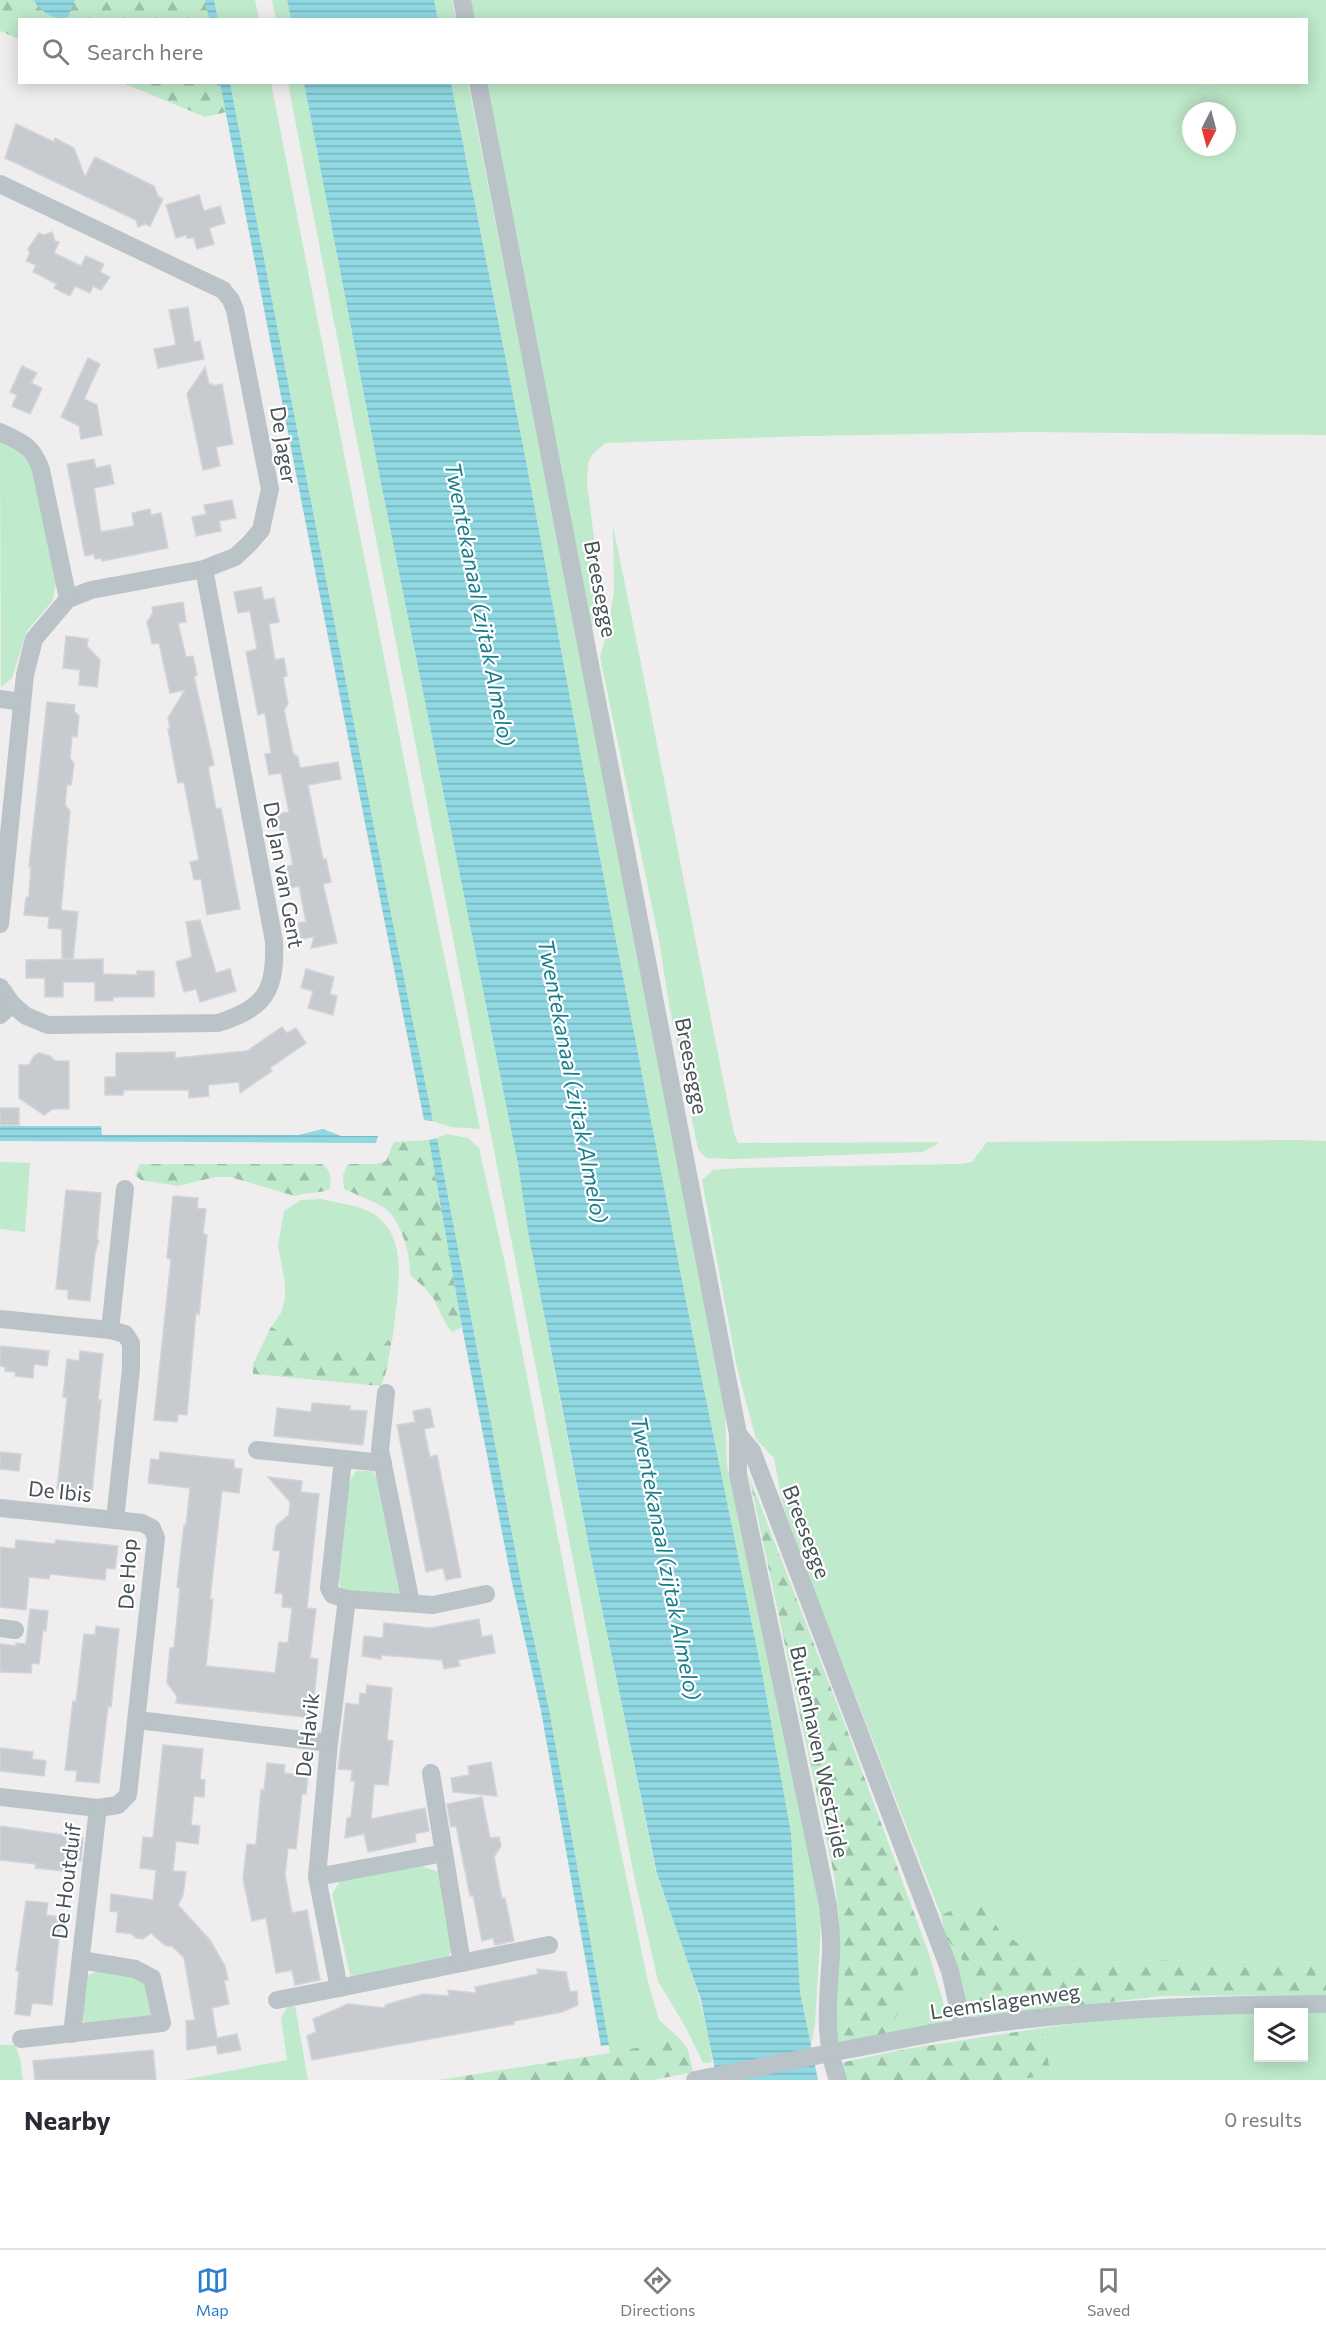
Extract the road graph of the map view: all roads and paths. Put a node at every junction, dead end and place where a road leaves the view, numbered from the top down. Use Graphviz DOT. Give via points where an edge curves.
graph roads {
  1 [pos="462,0"];
  2 [pos="466,18"];
  3 [pos="478,84"];
  4 [pos="0,184"];
  5 [pos="0,432"];
  6 [pos="204,569"];
  7 [pos="68,599"];
  8 [pos="0,699"];
  9 [pos="22,702"];
  10 [pos="0,924"];
  11 [pos="0,987"];
  12 [pos="6,1010"];
  13 [pos="125,1190"];
  14 [pos="0,1319"];
  15 [pos="110,1330"];
  16 [pos="386,1393"];
  17 [pos="738,1434"];
  18 [pos="257,1450"];
  19 [pos="343,1460"];
  20 [pos="383,1463"];
  21 [pos="0,1508"];
  22 [pos="115,1520"];
  23 [pos="486,1594"];
  24 [pos="347,1599"];
  25 [pos="411,1604"];
  26 [pos="138,1720"];
  27 [pos="329,1743"];
  28 [pos="431,1773"];
  29 [pos="0,1797"];
  30 [pos="98,1808"];
  31 [pos="444,1853"];
  32 [pos="317,1877"];
  33 [pos="549,1945"];
  34 [pos="81,1960"];
  35 [pos="462,1963"];
  36 [pos="339,1988"];
  37 [pos="277,2000"];
  38 [pos="1326,2004"];
  39 [pos="963,2028"];
  40 [pos="72,2034"];
  41 [pos="21,2038"];
  42 [pos="694,2080"];
  43 [pos="838,2080"];
  1 -- 2 [label="street"];
  3 -- 17 [label="street, Breesegge"];
  4 -- 6 [label="street, De Jager" via="223,290 231,300 270,489 261,530 235,557"];
  5 -- 7 [label="street" via="35,453"];
  6 -- 7 [label="street, De Jager" via="91,590"];
  6 -- 12 [label="street, De Jan van Gent" via="274,941 275,967 266,994 255,1007 218,1023 48,1025"];
  7 -- 9 [label="street" via="34,639"];
  8 -- 9 [label="street"];
  9 -- 10 [label="street"];
  11 -- 12 [label="street, De Jan van Gent"];
  13 -- 15 [label="street"];
  14 -- 15 [label="street"];
  15 -- 22 [label="street, De Hop" via="125,1334 130,1343 131,1369"];
  16 -- 20 [label="street" via="380,1450"];
  17 -- 39 [label="street, Breesegge" via="752,1451 933,1926 950,1971"];
  17 -- 43 [label="street, Buitenhaven Westzijde" via="738,1474 828,1905 831,1954 827,2031"];
  18 -- 19 [label="street"];
  19 -- 20 [label="street"];
  19 -- 24 [label="street" via="329,1588 333,1595"];
  20 -- 25 [label="street"];
  21 -- 22 [label="street, De Ibis"];
  22 -- 26 [label="street, De Hop" via="142,1523 152,1528 156,1538"];
  23 -- 25 [label="street" via="433,1605"];
  24 -- 25 [label="street"];
  24 -- 27 [label="street, De Havik"];
  26 -- 27 [label="street"];
  26 -- 30 [label="street, De Hop" via="129,1795 118,1805"];
  27 -- 32 [label="street, De Havik"];
  28 -- 31 [label="street"];
  29 -- 30 [label="street, De Hop"];
  30 -- 34 [label="street, De Houtduif"];
  31 -- 32 [label="street"];
  31 -- 35 [label="street"];
  32 -- 36 [label="street, De Havik"];
  33 -- 35 [label="street"];
  34 -- 40 [label="street, De Houtduif"];
  34 -- 40 [label="street, De Houtduif" via="135,1969 152,1978 162,2023"];
  35 -- 36 [label="street"];
  36 -- 37 [label="street"];
  38 -- 39 [label="street, Leemslagenweg" via="1234,2004 1115,2011"];
  39 -- 42 [label="street, Leemslagenweg, bridge"];
  40 -- 41 [label="street, De Houtduif"];
}
